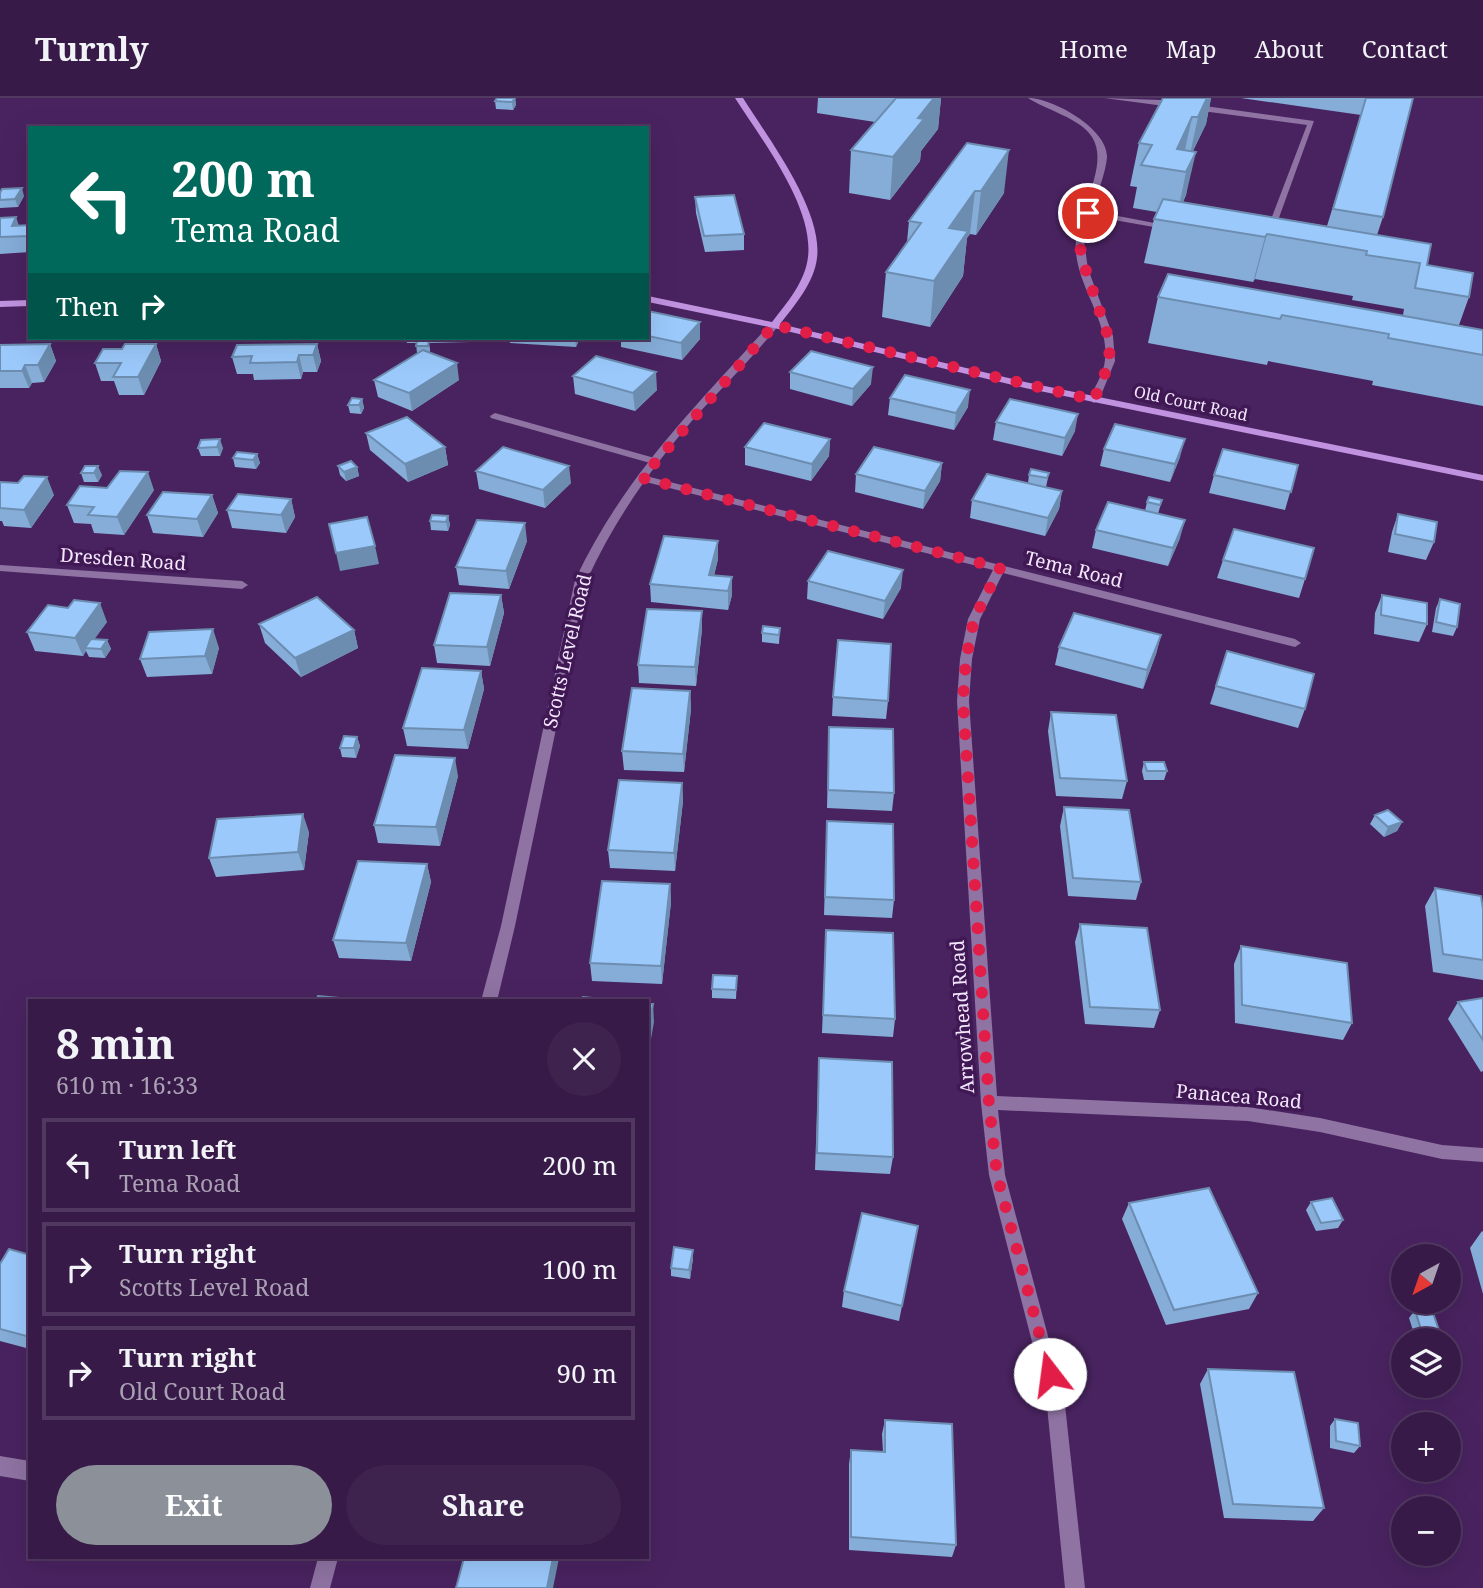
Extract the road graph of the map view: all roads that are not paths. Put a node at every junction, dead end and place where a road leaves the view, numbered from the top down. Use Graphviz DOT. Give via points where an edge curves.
graph roads {
  1 [pos="738,98"];
  2 [pos="1032,98"];
  3 [pos="1063,98"];
  4 [pos="1108,98"];
  5 [pos="1045,103"];
  6 [pos="1088,213"];
  7 [pos="1181,229"];
  8 [pos="1266,243"];
  9 [pos="649,299"];
  10 [pos="28,303"];
  11 [pos="0,304"];
  12 [pos="774,325"];
  13 [pos="1094,400"];
  14 [pos="495,416"];
  15 [pos="654,461"];
  16 [pos="642,478"];
  17 [pos="1483,478"];
  18 [pos="0,568"];
  19 [pos="1000,568"];
  20 [pos="242,585"];
  21 [pos="1294,643"];
  22 [pos="490,999"];
  23 [pos="989,1104"];
  24 [pos="1483,1154"];
  25 [pos="0,1466"];
  26 [pos="28,1471"];
  27 [pos="328,1559"];
  28 [pos="320,1588"];
  29 [pos="1075,1588"];
  1 -- 12 [label="main road, Scotts Level Road" via="803,205 814,243 806,277"];
  2 -- 5 [label="street"];
  3 -- 5 [label="street"];
  4 -- 8 [label="street" via="1311,123"];
  5 -- 6 [label="street" via="1084,126 1100,145 1103,156"];
  6 -- 7 [label="street"];
  6 -- 13 [label="street" via="1081,256 1108,336 1110,361"];
  9 -- 12 [label="main road, Old Court Road"];
  10 -- 11 [label="main road"];
  12 -- 13 [label="main road, Old Court Road"];
  12 -- 15 [label="street, Scotts Level Road"];
  13 -- 17 [label="main road, Old Court Road"];
  14 -- 15 [label="street"];
  15 -- 16 [label="street, Scotts Level Road"];
  16 -- 19 [label="street, Tema Road"];
  16 -- 22 [label="street, Scotts Level Road" via="600,536 581,580"];
  18 -- 20 [label="street, Dresden Road"];
  19 -- 21 [label="street, Tema Road"];
  19 -- 23 [label="street, Arrowhead Road" via="974,619 963,701"];
  23 -- 24 [label="street, Panacea Road" via="1248,1114 1441,1152"];
  23 -- 29 [label="street, Arrowhead Road" via="997,1175 1055,1395"];
  25 -- 26 [label="street"];
  27 -- 28 [label="street"];
}
